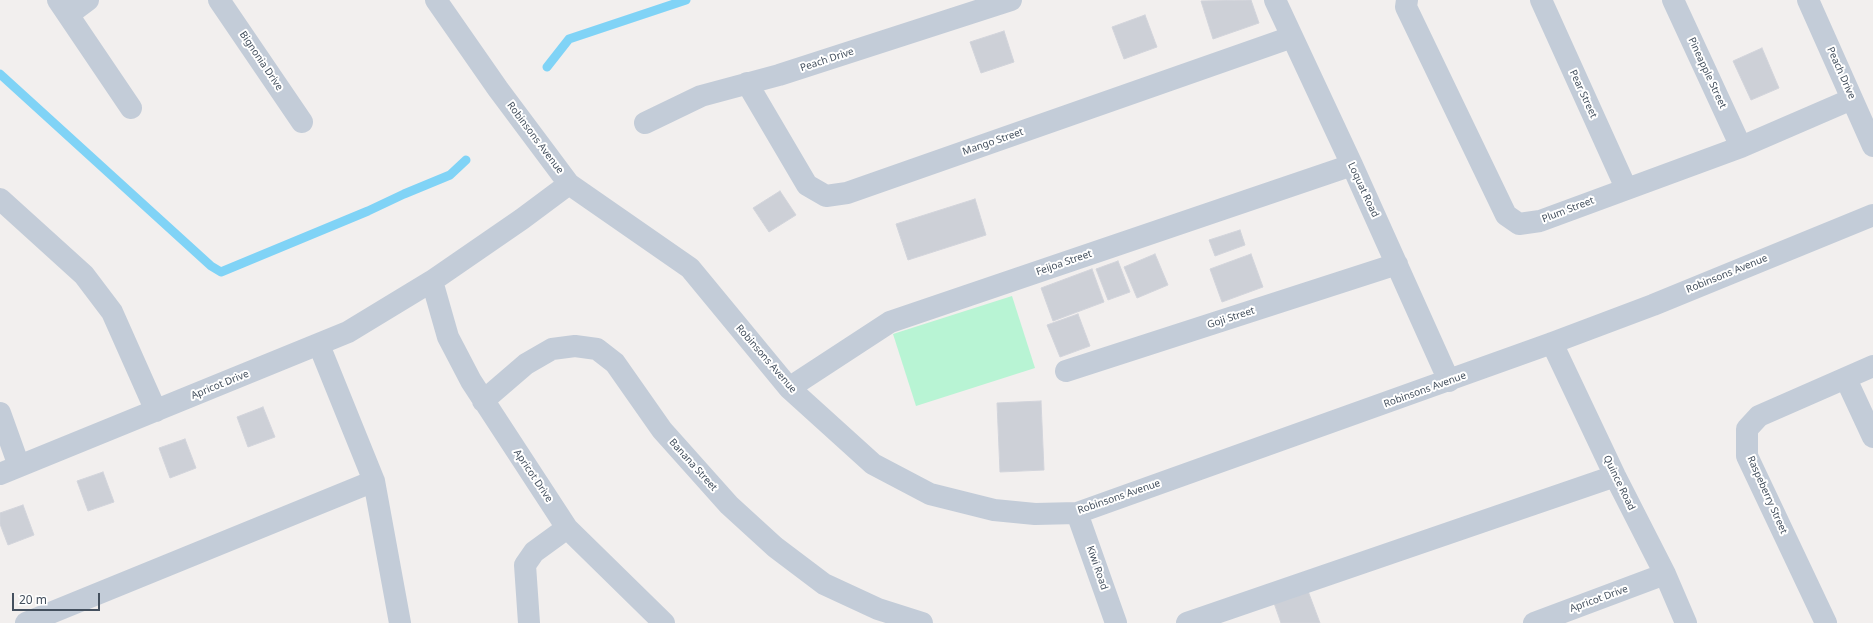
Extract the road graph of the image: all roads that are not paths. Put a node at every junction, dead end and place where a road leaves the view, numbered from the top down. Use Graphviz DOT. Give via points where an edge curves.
graph roads {
  1 [pos="88,0"];
  2 [pos="219,0"];
  3 [pos="436,0"];
  4 [pos="1011,0"];
  5 [pos="1275,0"];
  6 [pos="1407,0"];
  7 [pos="1540,0"];
  8 [pos="1673,0"];
  9 [pos="1808,0"];
  10 [pos="63,8"];
  11 [pos="1292,37"];
  12 [pos="747,83"];
  13 [pos="1852,99"];
  14 [pos="131,108"];
  15 [pos="302,122"];
  16 [pos="645,123"];
  17 [pos="1873,146"];
  18 [pos="1741,147"];
  19 [pos="1352,165"];
  20 [pos="569,184"];
  21 [pos="1626,188"];
  22 [pos="0,199"];
  23 [pos="1873,215"];
  24 [pos="1397,264"];
  25 [pos="432,281"];
  26 [pos="1552,344"];
  27 [pos="319,345"];
  28 [pos="1873,366"];
  29 [pos="1066,371"];
  30 [pos="1846,379"];
  31 [pos="1450,381"];
  32 [pos="789,388"];
  33 [pos="483,401"];
  34 [pos="156,411"];
  35 [pos="0,413"];
  36 [pos="1873,437"];
  37 [pos="10,470"];
  38 [pos="1615,476"];
  39 [pos="374,481"];
  40 [pos="1077,513"];
  41 [pos="567,528"];
  42 [pos="1665,574"];
  43 [pos="26,623"];
  44 [pos="400,623"];
  45 [pos="529,623"];
  46 [pos="664,623"];
  47 [pos="922,623"];
  48 [pos="1116,623"];
  49 [pos="1187,623"];
  50 [pos="1534,623"];
  51 [pos="1686,623"];
  52 [pos="1826,623"];
  1 -- 10 [label="street"];
  2 -- 15 [label="street, Bignonia Drive"];
  3 -- 20 [label="street, Robinsons Avenue"];
  4 -- 12 [label="street, Peach Drive"];
  5 -- 11 [label="street, Loquat Road"];
  6 -- 21 [label="street, Plum Street" via="1406,7 1506,215 1519,224 1540,221"];
  7 -- 21 [label="street, Pear Street"];
  8 -- 18 [label="street, Pineapple Street"];
  9 -- 13 [label="street, Peach Drive"];
  10 -- 14 [label="street"];
  11 -- 12 [label="street, Mango Street" via="847,192 826,196 807,185"];
  11 -- 19 [label="street, Loquat Road"];
  12 -- 16 [label="street, Peach Drive" via="701,96"];
  13 -- 17 [label="street, Peach Drive"];
  13 -- 18 [label="street, Plum Street"];
  18 -- 21 [label="street, Plum Street"];
  19 -- 24 [label="street, Loquat Road"];
  19 -- 32 [label="street, Feijoa Street" via="890,322"];
  20 -- 25 [label="street, Apricot Drive"];
  20 -- 32 [label="street, Robinsons Avenue" via="690,268"];
  22 -- 34 [label="street" via="84,275 112,312"];
  23 -- 26 [label="street, Robinsons Avenue"];
  24 -- 29 [label="street, Goji Street"];
  24 -- 31 [label="street, Loquat Road"];
  25 -- 27 [label="street, Apricot Drive" via="348,332"];
  25 -- 33 [label="street, Apricot Drive" via="448,338"];
  26 -- 31 [label="street, Robinsons Avenue"];
  26 -- 38 [label="street, Quince Road"];
  27 -- 34 [label="street, Apricot Drive"];
  27 -- 39 [label="street"];
  28 -- 30 [label="street, Raspeberry Street"];
  30 -- 36 [label="street"];
  30 -- 52 [label="street, Raspeberry Street" via="1759,416 1747,429 1747,456"];
  31 -- 40 [label="street, Robinsons Avenue"];
  32 -- 40 [label="street, Robinsons Avenue" via="873,464 930,494 994,510 1035,514"];
  33 -- 41 [label="street, Apricot Drive"];
  33 -- 47 [label="street, Banana Street" via="526,364 552,349 575,346 597,349 615,363 662,430 729,505 775,547 824,584 878,609"];
  34 -- 37 [label="street, Apricot Drive"];
  35 -- 37 [label="street"];
  38 -- 42 [label="street, Quince Road"];
  38 -- 49 [label="street"];
  39 -- 43 [label="street"];
  39 -- 44 [label="street"];
  40 -- 48 [label="street, Kiwi Road"];
  41 -- 45 [label="street" via="534,552 526,565"];
  41 -- 46 [label="street, Apricot Drive"];
  42 -- 50 [label="street, Apricot Drive"];
  42 -- 51 [label="street, Quince Road"];
}
